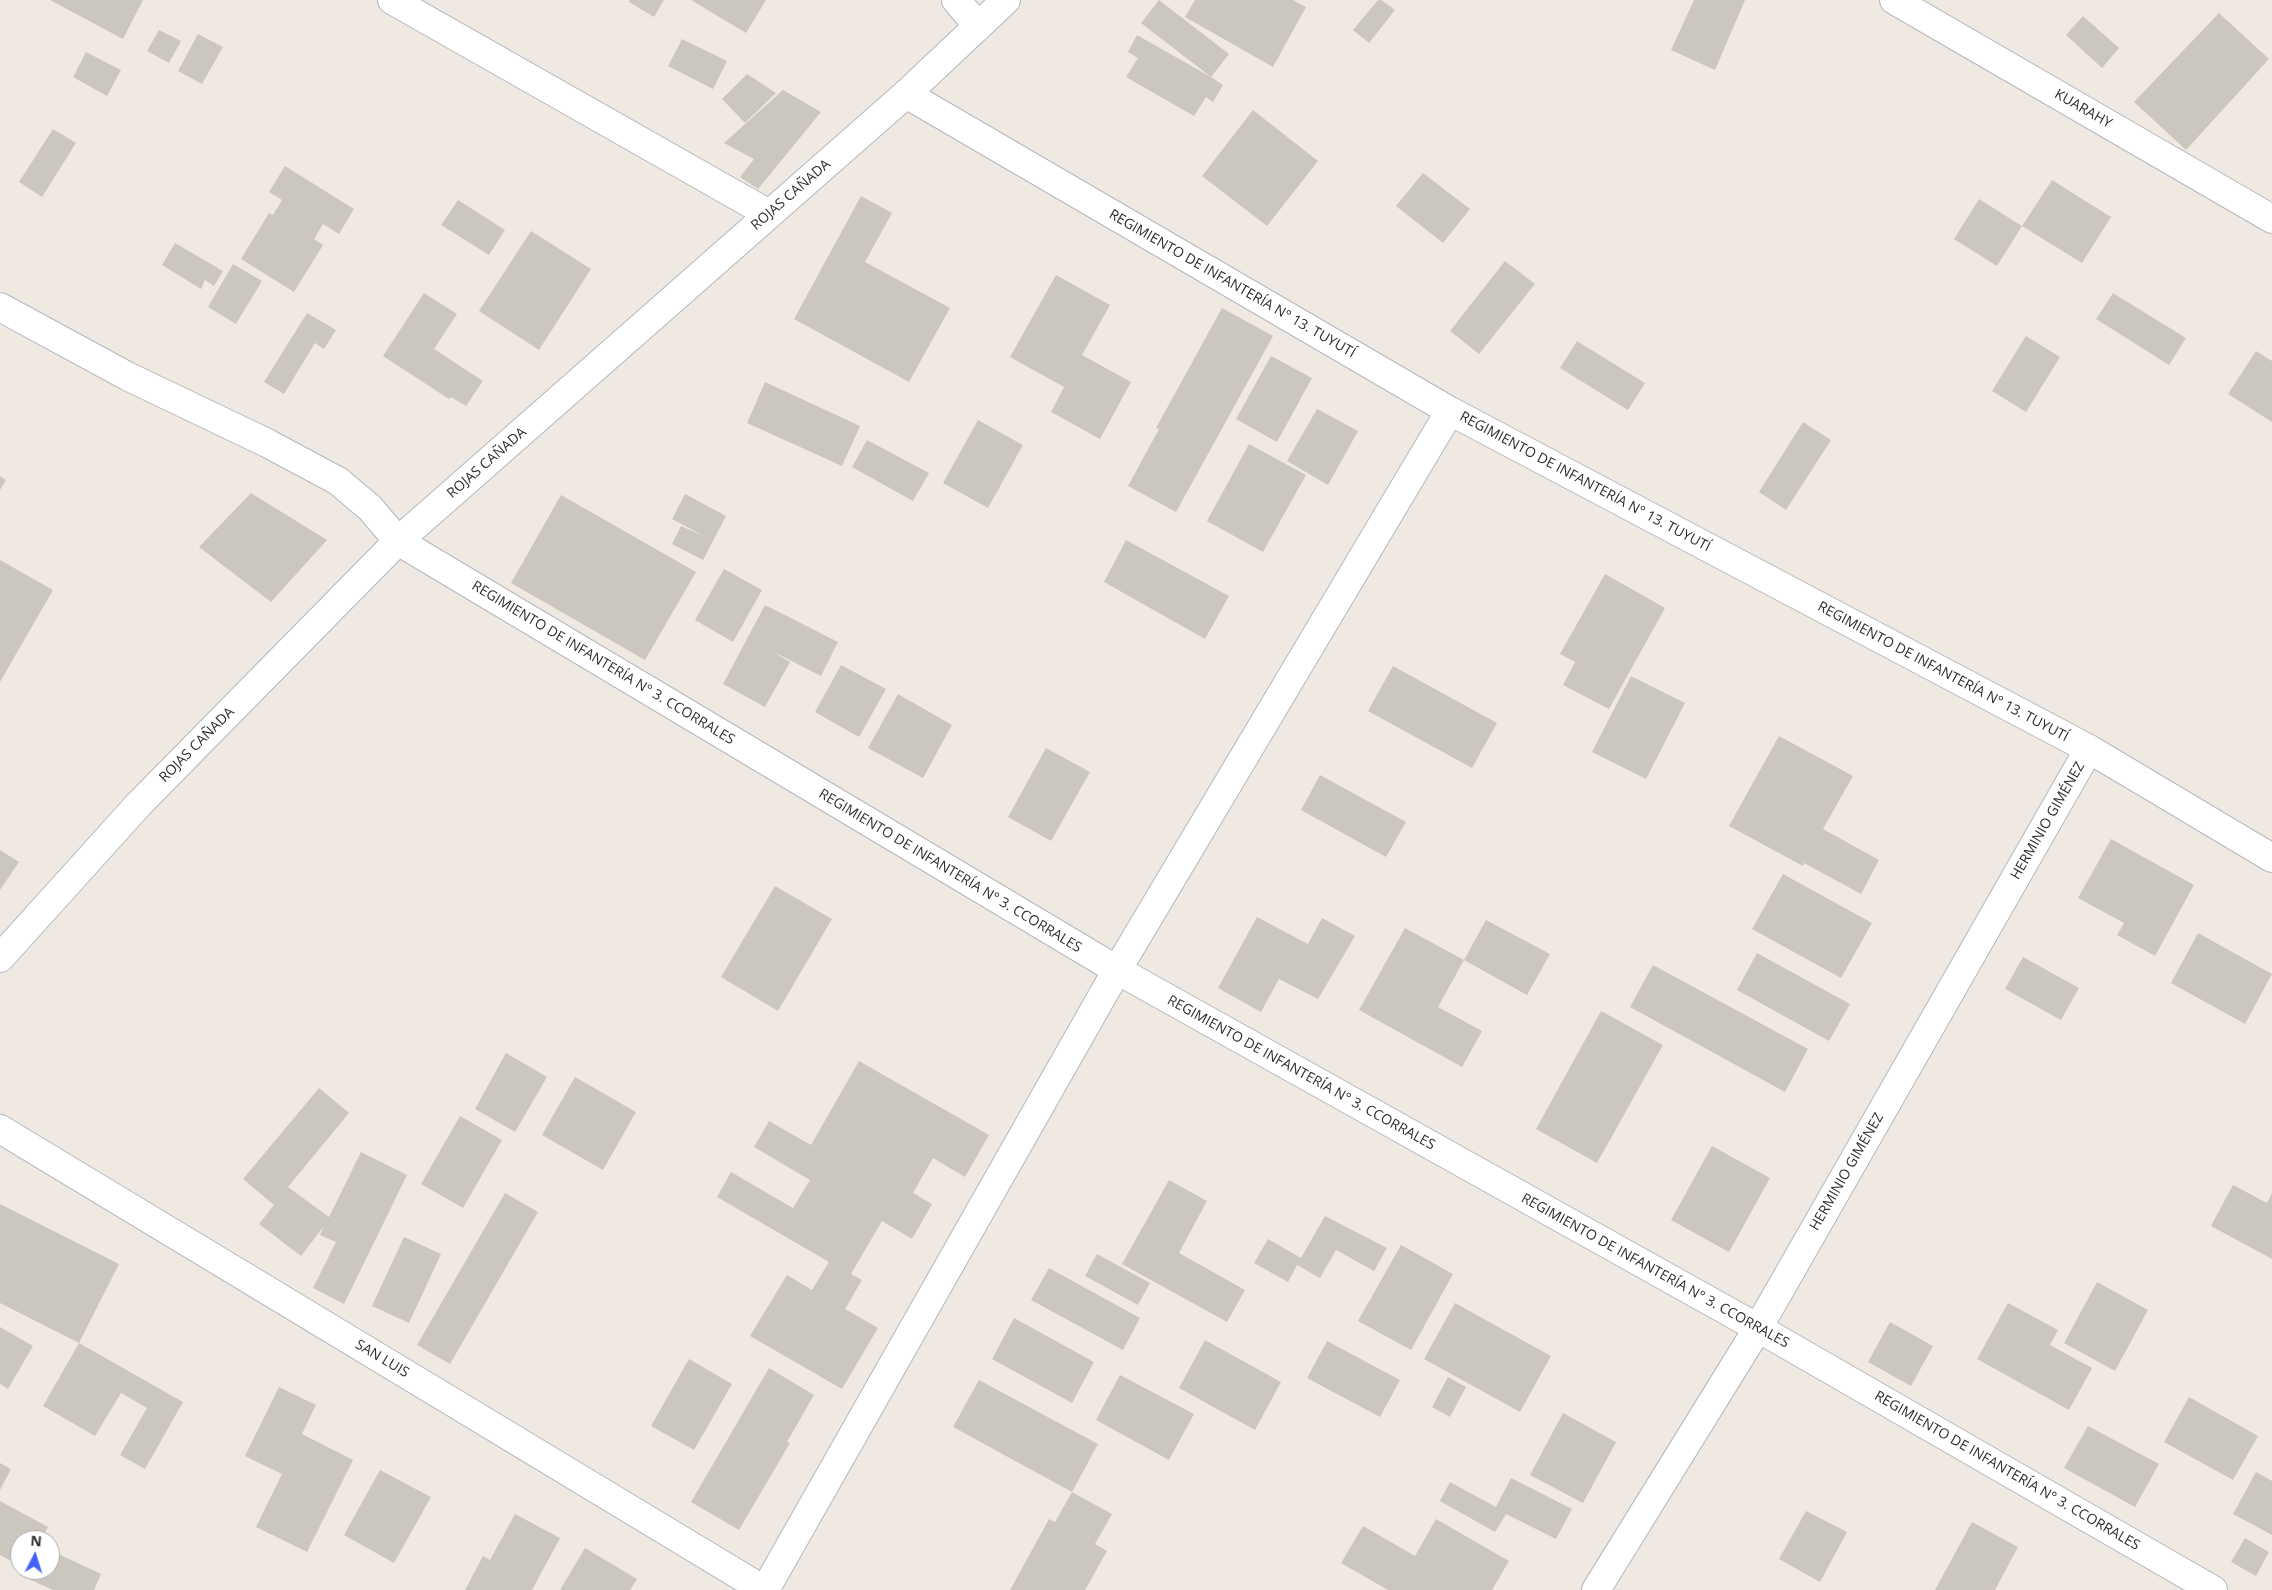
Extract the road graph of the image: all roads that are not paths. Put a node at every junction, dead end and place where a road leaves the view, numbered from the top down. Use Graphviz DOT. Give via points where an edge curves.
graph roads {
  1 [pos="392,0"];
  2 [pos="956,0"];
  3 [pos="1006,0"];
  4 [pos="1894,0"];
  5 [pos="978,26"];
  6 [pos="906,94"];
  7 [pos="769,214"];
  8 [pos="2272,219"];
  9 [pos="0,307"];
  10 [pos="1450,411"];
  11 [pos="398,542"];
  12 [pos="2089,749"];
  13 [pos="2272,858"];
  14 [pos="0,958"];
  15 [pos="1116,970"];
  16 [pos="0,1128"];
  17 [pos="1758,1328"];
  18 [pos="765,1590"];
  19 [pos="1596,1590"];
  20 [pos="2213,1590"];
  1 -- 7 [label="street"];
  2 -- 5 [label="street"];
  3 -- 5 [label="street, ROJAS CAÑADA"];
  4 -- 8 [label="street, KUARAHY"];
  5 -- 6 [label="street, ROJAS CAÑADA"];
  6 -- 7 [label="street, ROJAS CAÑADA"];
  6 -- 10 [label="street, REGIMIENTO DE INFANTERÍA N° 13. TUYUTÍ"];
  7 -- 11 [label="street, ROJAS CAÑADA"];
  9 -- 11 [label="street, REGIMIENTO DE INFANTERÍA N° 3. CCORRALES" via="127,376 338,481 370,508"];
  10 -- 12 [label="street, REGIMIENTO DE INFANTERÍA N° 13. TUYUTÍ"];
  10 -- 15 [label="street"];
  11 -- 14 [label="street, ROJAS CAÑADA" via="139,804"];
  11 -- 15 [label="street, REGIMIENTO DE INFANTERÍA N° 3. CCORRALES"];
  12 -- 13 [label="street, REGIMIENTO DE INFANTERÍA N° 13. TUYUTÍ"];
  12 -- 17 [label="street, HERMINIO GIMÉNEZ"];
  15 -- 17 [label="street, REGIMIENTO DE INFANTERÍA N° 3. CCORRALES"];
  15 -- 18 [label="street"];
  16 -- 18 [label="street, SAN LUIS"];
  17 -- 19 [label="street, HERMINIO GIMÉNEZ"];
  17 -- 20 [label="street, REGIMIENTO DE INFANTERÍA N° 3. CCORRALES"];
}
